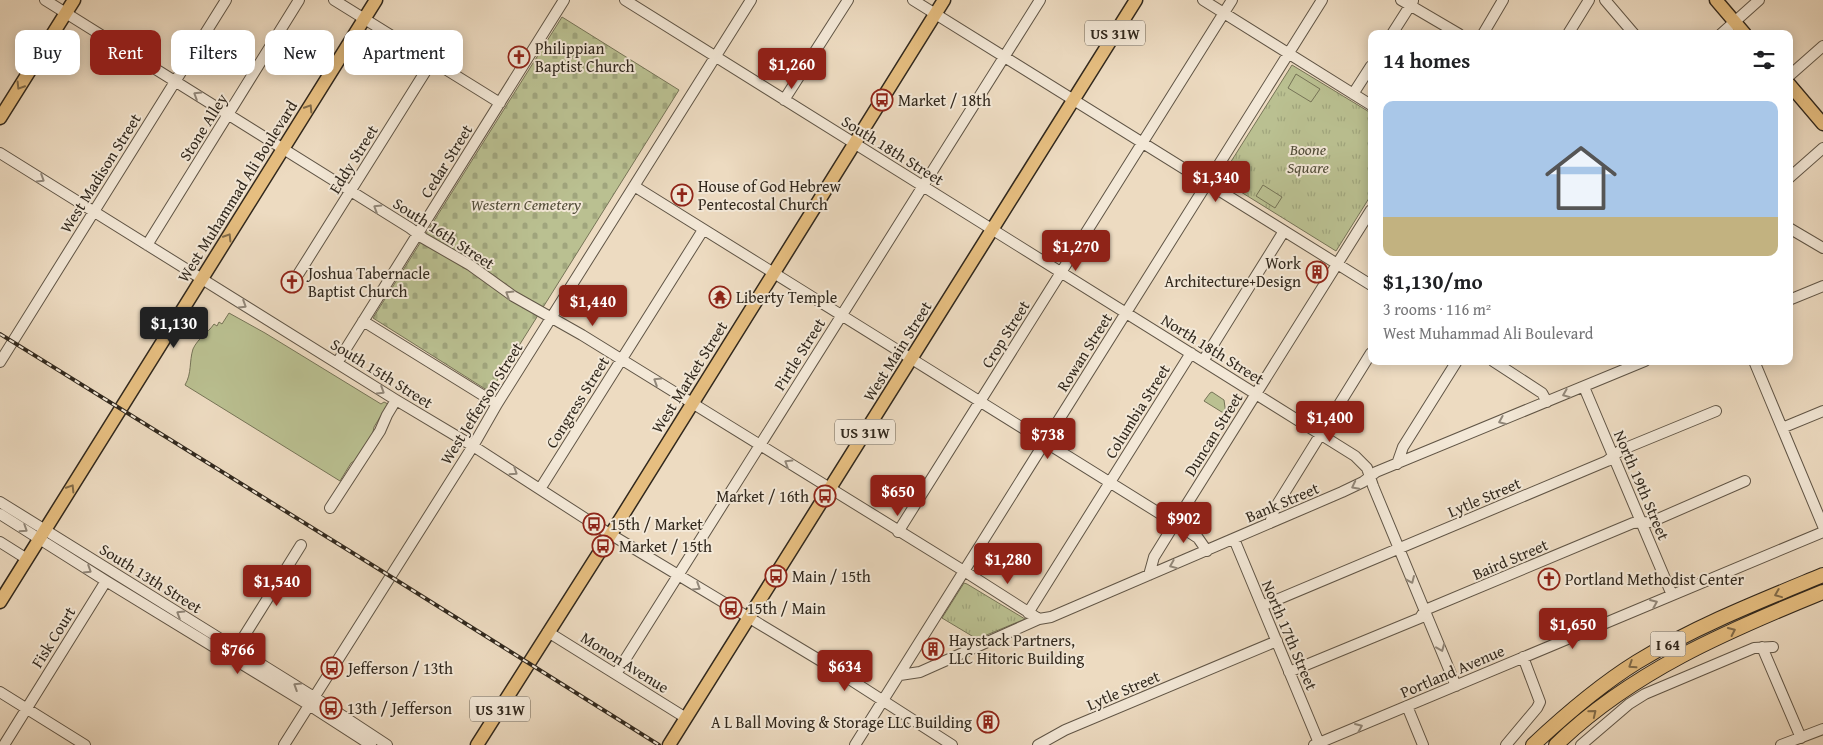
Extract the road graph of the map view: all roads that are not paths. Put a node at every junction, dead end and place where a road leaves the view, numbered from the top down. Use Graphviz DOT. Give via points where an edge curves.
graph roads {
  1 [pos="45,0"];
  2 [pos="74,0"];
  3 [pos="226,0"];
  4 [pos="299,0"];
  5 [pos="334,0"];
  6 [pos="376,0"];
  7 [pos="564,0"];
  8 [pos="625,0"];
  9 [pos="751,0"];
  10 [pos="848,0"];
  11 [pos="913,0"];
  12 [pos="944,0"];
  13 [pos="1040,0"];
  14 [pos="1136,0"];
  15 [pos="1203,0"];
  16 [pos="1232,0"];
  17 [pos="1322,0"];
  18 [pos="1503,0"];
  19 [pos="1590,0"];
  20 [pos="1605,0"];
  21 [pos="1716,0"];
  22 [pos="1759,0"];
  23 [pos="1408,2"];
  24 [pos="66,13"];
  25 [pos="1224,13"];
  26 [pos="935,14"];
  27 [pos="364,19"];
  28 [pos="1735,22"];
  29 [pos="382,30"];
  30 [pos="1394,30"];
  31 [pos="1453,30"];
  32 [pos="1485,30"];
  33 [pos="1571,30"];
  34 [pos="1631,30"];
  35 [pos="1726,30"];
  36 [pos="1742,30"];
  37 [pos="1823,46"];
  38 [pos="1288,54"];
  39 [pos="715,57"];
  40 [pos="1004,57"];
  41 [pos="1368,71"];
  42 [pos="1793,72"];
  43 [pos="423,75"];
  44 [pos="455,75"];
  45 [pos="176,82"];
  46 [pos="1793,89"];
  47 [pos="1353,94"];
  48 [pos="784,100"];
  49 [pos="1073,100"];
  50 [pos="500,103"];
  51 [pos="1368,103"];
  52 [pos="228,114"];
  53 [pos="0,118"];
  54 [pos="1823,124"];
  55 [pos="1142,143"];
  56 [pos="854,144"];
  57 [pos="1823,148"];
  58 [pos="283,149"];
  59 [pos="0,153"];
  60 [pos="1793,174"];
  61 [pos="1208,184"];
  62 [pos="634,186"];
  63 [pos="923,186"];
  64 [pos="350,191"];
  65 [pos="94,211"];
  66 [pos="1368,215"];
  67 [pos="703,230"];
  68 [pos="992,230"];
  69 [pos="1793,230"];
  70 [pos="1284,231"];
  71 [pos="418,234"];
  72 [pos="148,244"];
  73 [pos="1823,248"];
  74 [pos="1337,264"];
  75 [pos="1062,272"];
  76 [pos="298,273"];
  77 [pos="772,273"];
  78 [pos="202,279"];
  79 [pos="1368,283"];
  80 [pos="1823,286"];
  81 [pos="1793,298"];
  82 [pos="1126,312"];
  83 [pos="841,316"];
  84 [pos="551,318"];
  85 [pos="363,321"];
  86 [pos="1191,353"];
  87 [pos="911,358"];
  88 [pos="1368,358"];
  89 [pos="622,360"];
  90 [pos="1203,360"];
  91 [pos="0,362"];
  92 [pos="337,363"];
  93 [pos="1454,365"];
  94 [pos="1498,365"];
  95 [pos="1636,365"];
  96 [pos="1756,365"];
  97 [pos="1584,387"];
  98 [pos="1256,393"];
  99 [pos="396,400"];
  100 [pos="980,402"];
  101 [pos="1548,402"];
  102 [pos="692,403"];
  103 [pos="496,404"];
  104 [pos="1716,411"];
  105 [pos="1823,411"];
  106 [pos="1782,428"];
  107 [pos="1321,434"];
  108 [pos="1045,442"];
  109 [pos="760,445"];
  110 [pos="473,446"];
  111 [pos="1614,456"];
  112 [pos="1397,464"];
  113 [pos="1370,477"];
  114 [pos="1745,481"];
  115 [pos="1110,483"];
  116 [pos="830,488"];
  117 [pos="540,489"];
  118 [pos="0,502"];
  119 [pos="330,508"];
  120 [pos="0,514"];
  121 [pos="1175,523"];
  122 [pos="1270,523"];
  123 [pos="1642,523"];
  124 [pos="1823,526"];
  125 [pos="898,532"];
  126 [pos="1823,532"];
  127 [pos="42,534"];
  128 [pos="611,534"];
  129 [pos="1234,539"];
  130 [pos="0,542"];
  131 [pos="301,545"];
  132 [pos="1399,549"];
  133 [pos="1207,550"];
  134 [pos="27,559"];
  135 [pos="964,571"];
  136 [pos="678,575"];
  137 [pos="1149,575"];
  138 [pos="1823,576"];
  139 [pos="106,581"];
  140 [pos="1823,592"];
  141 [pos="1672,595"];
  142 [pos="0,602"];
  143 [pos="1262,606"];
  144 [pos="1425,610"];
  145 [pos="1028,612"];
  146 [pos="749,619"];
  147 [pos="1039,619"];
  148 [pos="548,632"];
  149 [pos="1277,642"];
  150 [pos="234,653"];
  151 [pos="1523,657"];
  152 [pos="1290,672"];
  153 [pos="616,674"];
  154 [pos="900,675"];
  155 [pos="1456,686"];
  156 [pos="0,692"];
  157 [pos="312,701"];
  158 [pos="882,702"];
  159 [pos="1407,706"];
  160 [pos="26,708"];
  161 [pos="686,718"];
  162 [pos="1823,729"];
  163 [pos="1801,738"];
  164 [pos="1316,744"];
  165 [pos="4,745"];
  166 [pos="85,745"];
  167 [pos="284,745"];
  168 [pos="371,745"];
  169 [pos="387,745"];
  170 [pos="477,745"];
  171 [pos="669,745"];
  172 [pos="855,745"];
  173 [pos="952,745"];
  174 [pos="1038,745"];
  175 [pos="1423,745"];
  176 [pos="1506,745"];
  177 [pos="1533,745"];
  178 [pos="1556,745"];
  179 [pos="1581,745"];
  180 [pos="1781,745"];
  1 -- 24 [label="street, South 16th Street"];
  2 -- 24 [label="main road"];
  3 -- 45 [label="street, West Madison Street"];
  4 -- 52 [label="street, Stone Alley"];
  5 -- 27 [label="street"];
  6 -- 27 [label="main road, West Muhammad Ali Boulevard"];
  7 -- 50 [label="street, Cedar Street"];
  8 -- 39 [label="street, South 18th Street"];
  9 -- 39 [label="street, West Jefferson Street"];
  10 -- 48 [label="street"];
  11 -- 26 [label="street"];
  12 -- 26 [label="main road, West Market Street / US 31W"];
  13 -- 40 [label="street, Pirtle Street"];
  14 -- 49 [label="main road, West Main Street / US 31W"];
  15 -- 25 [label="street"];
  16 -- 25 [label="street, Crop Street"];
  17 -- 38 [label="street, Rowan Street"];
  18 -- 32 [label="street"];
  19 -- 33 [label="street"];
  20 -- 34 [label="street"];
  21 -- 28 [label="main road"];
  22 -- 28 [label="street"];
  23 -- 30 [label="street"];
  23 -- 31 [label="street"];
  24 -- 45 [label="street, South 16th Street"];
  24 -- 53 [label="main road, one-way"];
  25 -- 38 [label="street"];
  25 -- 55 [label="street, Crop Street"];
  26 -- 40 [label="street"];
  26 -- 56 [label="main road, West Market Street / US 31W"];
  27 -- 29 [label="street"];
  58 -- 27 [label="main road, West Muhammad Ali Boulevard, one-way"];
  28 -- 35 [label="street"];
  28 -- 36 [label="main road"];
  37 -- 42 [label="street"];
  38 -- 47 [label="street"];
  38 -- 61 [label="street, Rowan Street"];
  39 -- 48 [label="street, South 18th Street"];
  39 -- 62 [label="street, West Jefferson Street"];
  40 -- 49 [label="street"];
  40 -- 63 [label="street, Pirtle Street"];
  41 -- 47 [label="street"];
  43 -- 64 [label="street, Eddy Street"];
  44 -- 50 [label="street"];
  52 -- 45 [label="street, South 16th Street, one-way"];
  45 -- 65 [label="street, West Madison Street"];
  46 -- 54 [label="main road"];
  47 -- 51 [label="street"];
  48 -- 56 [label="street, South 18th Street"];
  49 -- 55 [label="street"];
  49 -- 68 [label="main road, West Main Street / US 31W"];
  50 -- 71 [label="street, Cedar Street"];
  52 -- 58 [label="street, South 16th Street"];
  52 -- 72 [label="street, Stone Alley"];
  55 -- 61 [label="street"];
  55 -- 75 [label="street, Crop Street"];
  56 -- 63 [label="street, South 18th Street"];
  56 -- 77 [label="main road, West Market Street / US 31W"];
  57 -- 60 [label="street"];
  58 -- 64 [label="street, South 16th Street"];
  78 -- 58 [label="main road, West Muhammad Ali Boulevard, one-way"];
  59 -- 65 [label="street, South 15th Street, one-way"];
  61 -- 70 [label="street"];
  61 -- 82 [label="street, Rowan Street"];
  62 -- 67 [label="street"];
  62 -- 84 [label="street, West Jefferson Street"];
  63 -- 68 [label="street, South 18th Street"];
  63 -- 83 [label="street, Pirtle Street"];
  71 -- 64 [label="street, South 16th Street, one-way"];
  64 -- 76 [label="street, Eddy Street"];
  65 -- 72 [label="street, South 15th Street"];
  65 -- 91 [label="street, West Madison Street"];
  66 -- 74 [label="street, Duncan Street"];
  67 -- 77 [label="street"];
  67 -- 89 [label="street, Congress Street"];
  68 -- 75 [label="street, North 18th Street"];
  68 -- 87 [label="main road, West Main Street / US 31W"];
  69 -- 73 [label="street"];
  70 -- 74 [label="street"];
  70 -- 90 [label="street"];
  84 -- 71 [label="street, South 16th Street, one-way"];
  71 -- 85 [label="street, Cedar Street"];
  72 -- 78 [label="street, South 15th Street"];
  74 -- 79 [label="street"];
  74 -- 98 [label="street, Duncan Street"];
  75 -- 82 [label="street, North 18th Street"];
  75 -- 100 [label="street, Crop Street"];
  77 -- 83 [label="street"];
  77 -- 102 [label="main road, West Market Street / US 31W"];
  78 -- 92 [label="street, South 15th Street, one-way"];
  127 -- 78 [label="main road, West Muhammad Ali Boulevard, one-way"];
  80 -- 81 [label="street"];
  82 -- 86 [label="street, North 18th Street"];
  82 -- 108 [label="street, Rowan Street"];
  83 -- 87 [label="street"];
  83 -- 109 [label="street, Pirtle Street"];
  84 -- 89 [label="street, South 16th Street"];
  84 -- 103 [label="street, West Jefferson Street"];
  85 -- 92 [label="street, Cedar Street"];
  85 -- 103 [label="street"];
  86 -- 90 [label="street, North 18th Street"];
  86 -- 115 [label="street, Columbia Street"];
  87 -- 100 [label="street"];
  87 -- 116 [label="main road, West Main Street / US 31W"];
  88 -- 107 [label="street"];
  102 -- 89 [label="street, South 16th Street, one-way"];
  89 -- 117 [label="street, Congress Street"];
  90 -- 98 [label="street, North 18th Street"];
  92 -- 99 [label="street, South 15th Street, one-way"];
  93 -- 112 [label="street" via="1403,447"];
  94 -- 101 [label="street" via="1542,393"];
  95 -- 97 [label="street, Bank Street"];
  96 -- 106 [label="street"];
  97 -- 101 [label="street, Bank Street, one-way"];
  97 -- 111 [label="street, North 19th Street"];
  98 -- 107 [label="street, North 18th Street"];
  98 -- 121 [label="street, Duncan Street"];
  99 -- 110 [label="street, South 15th Street"];
  99 -- 119 [label="street"];
  100 -- 108 [label="street"];
  100 -- 125 [label="street, Crop Street"];
  101 -- 112 [label="street, Bank Street, one-way"];
  102 -- 109 [label="street, South 16th Street"];
  102 -- 128 [label="main road, West Market Street / US 31W"];
  103 -- 110 [label="street, West Jefferson Street"];
  104 -- 111 [label="street, Lytle Street" via="1621,450"];
  105 -- 106 [label="street"];
  106 -- 124 [label="street"];
  107 -- 113 [label="street, North 18th Street" via="1355,456 1367,468"];
  107 -- 122 [label="street" via="1275,508"];
  108 -- 115 [label="street"];
  108 -- 135 [label="street, Rowan Street"];
  116 -- 109 [label="street, South 16th Street, one-way"];
  109 -- 136 [label="street, Pirtle Street"];
  110 -- 117 [label="street, South 15th Street, one-way"];
  110 -- 157 [label="street, West Jefferson Street"];
  111 -- 123 [label="street, North 19th Street"];
  111 -- 132 [label="street, Lytle Street" via="1607,462"];
  112 -- 113 [label="street, Bank Street"];
  113 -- 122 [label="street, Bank Street, one-way"];
  113 -- 132 [label="street, North 18th Street"];
  114 -- 123 [label="street, Baird Street"];
  115 -- 121 [label="street"];
  115 -- 145 [label="street, Columbia Street"];
  116 -- 125 [label="street, South 16th Street"];
  116 -- 146 [label="main road, West Main Street / US 31W"];
  117 -- 128 [label="street, South 15th Street"];
  118 -- 127 [label="street, South 13th Street"];
  120 -- 127 [label="street, South 13th Street, one-way"];
  121 -- 133 [label="street" via="1198,538"];
  121 -- 137 [label="street, Duncan Street" via="1154,557"];
  122 -- 129 [label="street, Bank Street"];
  123 -- 141 [label="street, North 19th Street"];
  123 -- 144 [label="street, Baird Street" via="1633,523"];
  125 -- 135 [label="street, South 16th Street"];
  126 -- 141 [label="street, Portland Avenue"];
  127 -- 134 [label="main road, West Muhammad Ali Boulevard"];
  127 -- 139 [label="street, South 13th Street, one-way"];
  150 -- 127 [label="street, South 13th Street, one-way"];
  128 -- 136 [label="street, South 15th Street"];
  128 -- 148 [label="main road, West Market Street / US 31W"];
  129 -- 133 [label="street, Bank Street"];
  129 -- 143 [label="street, North 17th Street"];
  130 -- 134 [label="street"];
  131 -- 150 [label="street"];
  132 -- 143 [label="street, Lytle Street"];
  132 -- 144 [label="street, North 18th Street, one-way"];
  133 -- 137 [label="street, Bank Street, one-way"];
  134 -- 142 [label="main road, West Muhammad Ali Boulevard"];
  135 -- 145 [label="street, South 16th Street"];
  135 -- 154 [label="street, Rowan Street"];
  136 -- 146 [label="street, South 15th Street, one-way"];
  136 -- 153 [label="street, Pirtle Street"];
  137 -- 147 [label="street, Bank Street"];
  138 -- 177 [label="highway, I 64, one-way" via="1669,643 1586,698"];
  139 -- 150 [label="street, South 13th Street"];
  139 -- 160 [label="street, Fisk Court"];
  178 -- 140 [label="highway, I 64, one-way" via="1609,700 1661,667 1764,616"];
  151 -- 141 [label="street, Portland Avenue, one-way"];
  143 -- 149 [label="street, North 17th Street"];
  144 -- 152 [label="street, Baird Street" via="1420,618"];
  144 -- 155 [label="street, North 18th Street, one-way"];
  145 -- 147 [label="street, South 16th Street"];
  146 -- 158 [label="street, South 15th Street" via="826,664"];
  146 -- 161 [label="main road, West Main Street / US 31W"];
  147 -- 154 [label="street, Bank Street" via="920,672"];
  148 -- 153 [label="street, Monon Avenue"];
  148 -- 170 [label="main road, West Market Street / US 31W"];
  149 -- 152 [label="street, North 17th Street"];
  149 -- 174 [label="street, Lytle Street" via="1065,730"];
  150 -- 157 [label="street, South 13th Street"];
  151 -- 155 [label="street, Portland Avenue"];
  151 -- 176 [label="street" via="1540,702"];
  152 -- 164 [label="street, North 17th Street"];
  153 -- 161 [label="street, Monon Avenue"];
  154 -- 158 [label="street, Rowan Street"];
  155 -- 159 [label="street, Portland Avenue"];
  156 -- 160 [label="street"];
  157 -- 167 [label="street, West Jefferson Street"];
  157 -- 168 [label="street, South 13th Street"];
  157 -- 169 [label="street, South 13th Street"];
  158 -- 172 [label="street, Rowan Street"];
  158 -- 173 [label="street, South 15th Street"];
  164 -- 159 [label="street, Portland Avenue, one-way"];
  159 -- 175 [label="street"];
  160 -- 165 [label="street, Fisk Court"];
  160 -- 166 [label="street"];
  161 -- 171 [label="main road, West Main Street / US 31W"];
  162 -- 163 [label="street"];
  163 -- 179 [label="street" via="1764,649 1768,647 1754,648 1645,694"];
  163 -- 180 [label="street"];
}
